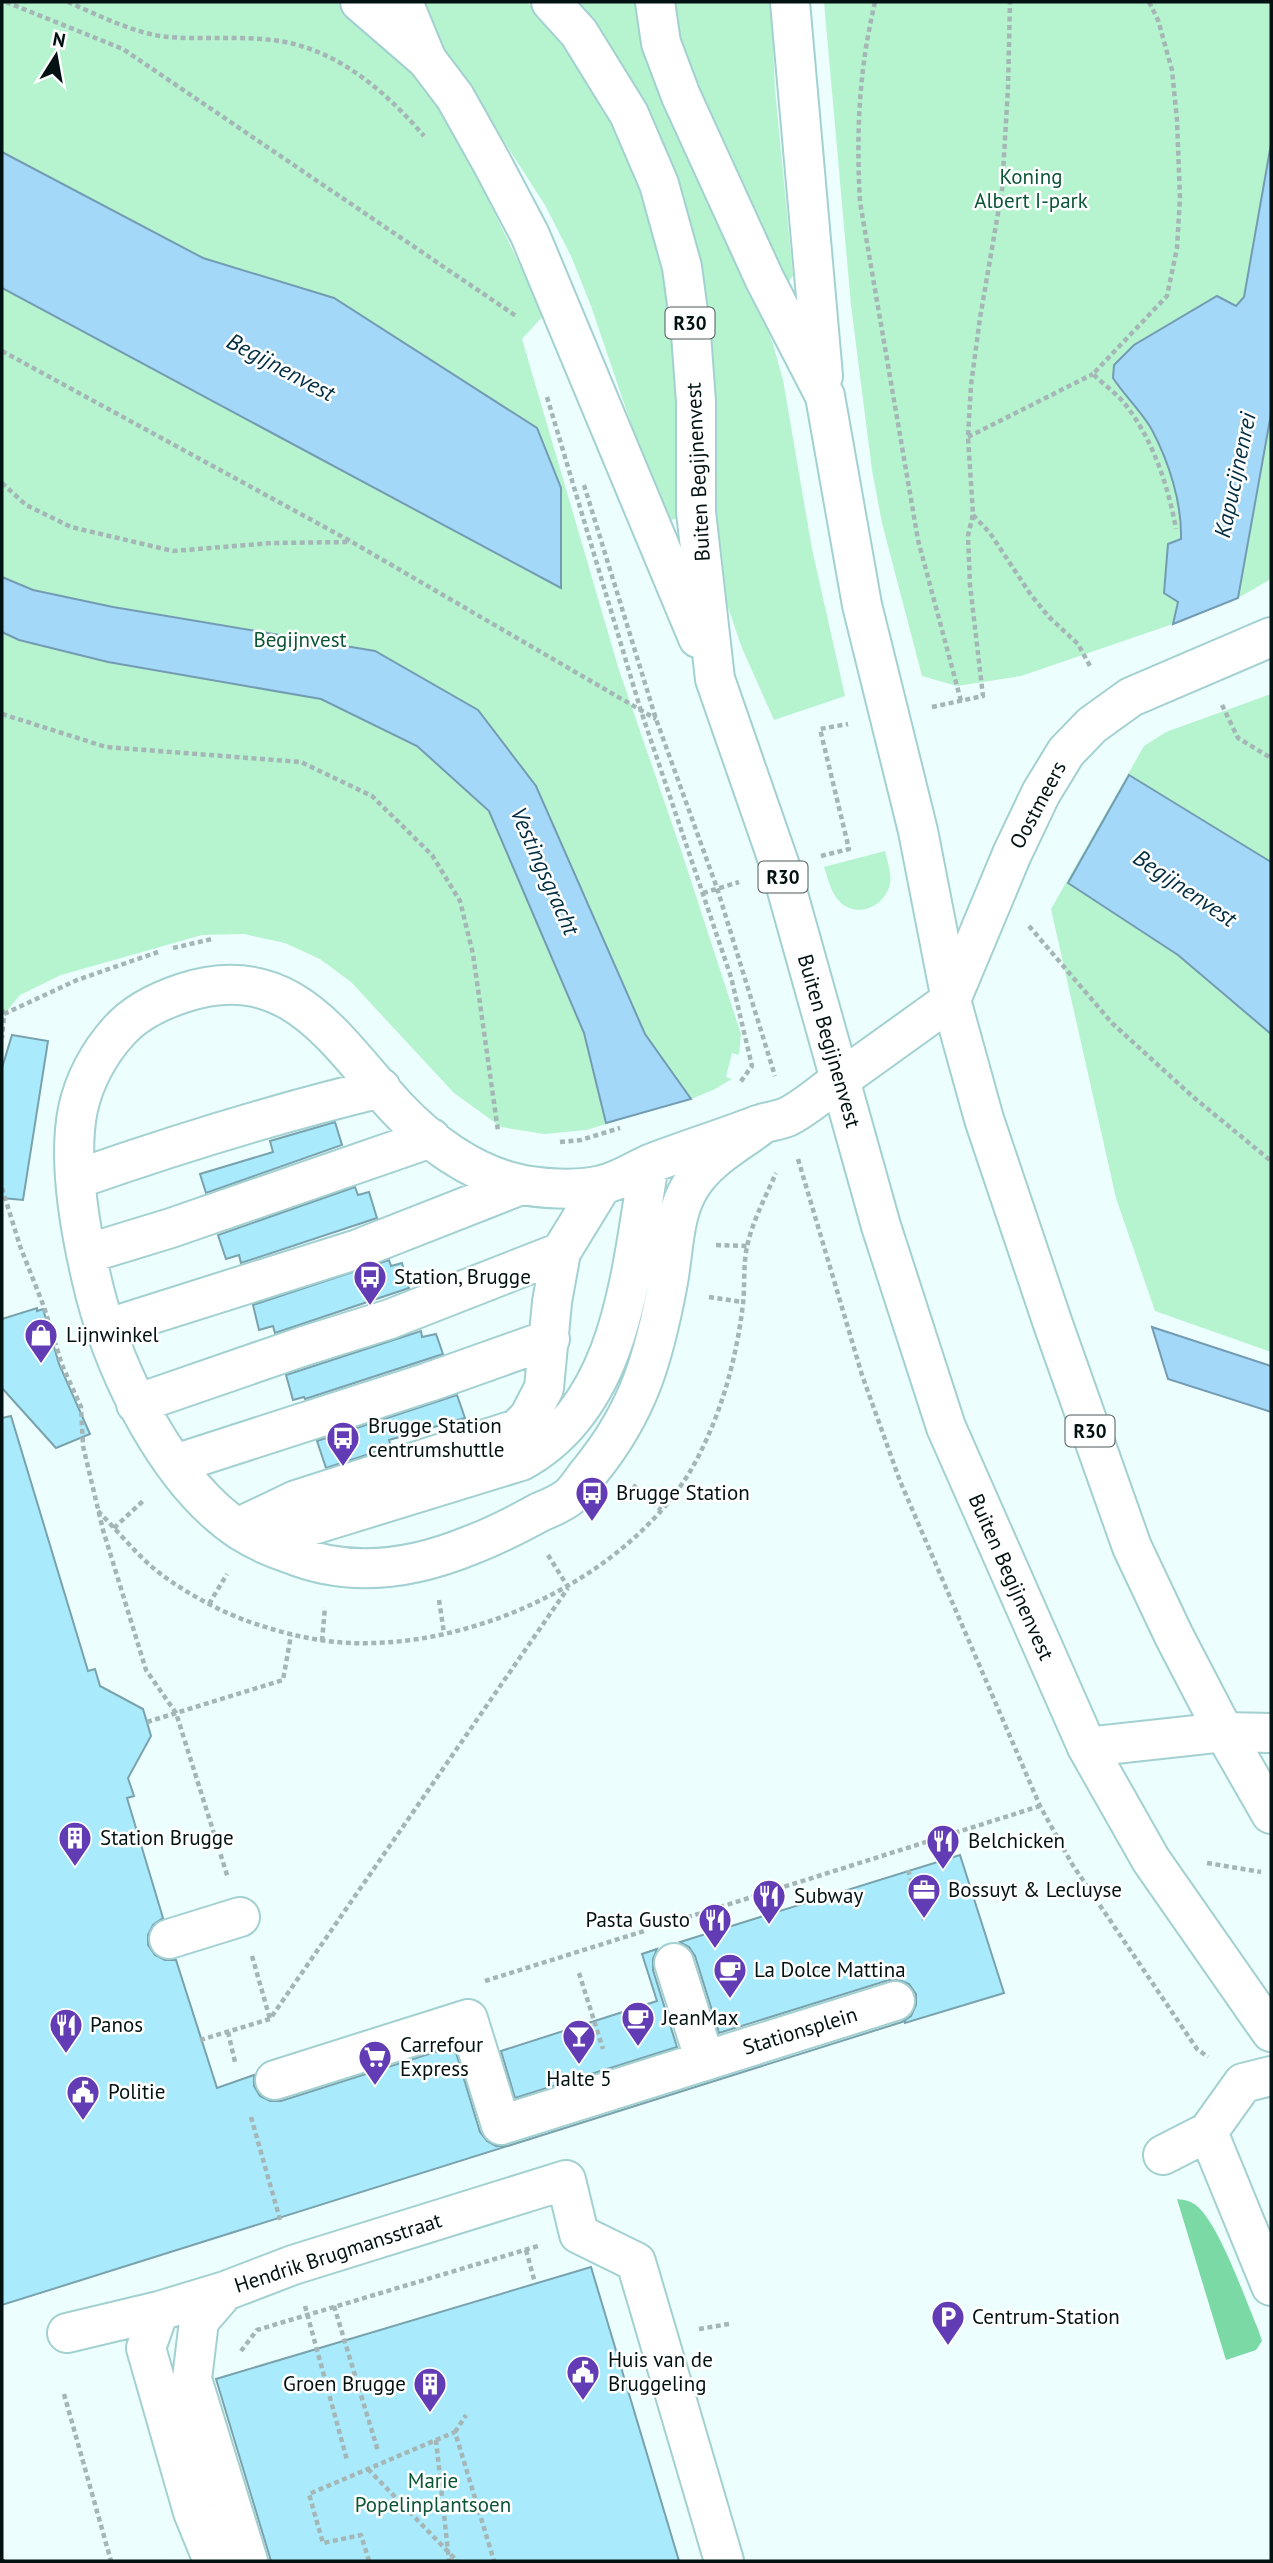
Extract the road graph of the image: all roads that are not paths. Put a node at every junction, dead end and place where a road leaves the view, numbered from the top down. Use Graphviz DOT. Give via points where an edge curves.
graph roads {
  1 [pos="360,2"];
  2 [pos="403,2"];
  3 [pos="551,2"];
  4 [pos="655,2"];
  5 [pos="790,2"];
  6 [pos="427,60"];
  7 [pos="825,396"];
  8 [pos="1271,637"];
  9 [pos="715,679"];
  10 [pos="951,1000"];
  11 [pos="841,1079"];
  12 [pos="380,1088"];
  13 [pos="776,1120"];
  14 [pos="431,1138"];
  15 [pos="649,1165"];
  16 [pos="77,1179"];
  17 [pos="521,1185"];
  18 [pos="602,1185"];
  19 [pos="561,1252"];
  20 [pos="86,1254"];
  21 [pos="105,1329"];
  22 [pos="550,1339"];
  23 [pos="136,1404"];
  24 [pos="175,1464"];
  25 [pos="251,1536"];
  26 [pos="1224,1732"];
  27 [pos="1271,1733"];
  28 [pos="1087,1747"];
  29 [pos="1271,1814"];
  30 [pos="240,1917"];
  31 [pos="170,1939"];
  32 [pos="674,1962"];
  33 [pos="895,2001"];
  34 [pos="1271,2032"];
  35 [pos="705,2061"];
  36 [pos="1257,2079"];
  37 [pos="275,2080"];
  38 [pos="1208,2132"];
  39 [pos="1163,2155"];
  40 [pos="1271,2286"];
  41 [pos="225,2291"];
  42 [pos="159,2311"];
  43 [pos="67,2333"];
  44 [pos="213,2561"];
  45 [pos="248,2561"];
  46 [pos="724,2561"];
  1 -- 6 [label="main road"];
  2 -- 6 [label="main road"];
  3 -- 9 [label="main road, Buiten Begijnenvest / R30" via="579,33 629,114 659,184 682,267 696,402 696,512"];
  4 -- 7 [label="main road, R30" via="661,43 681,96 765,280"];
  5 -- 7 [label="main road, R30"];
  6 -- 9 [label="main road, R30" via="455,97 530,235"];
  7 -- 10 [label="main road, R30" via="862,605 918,831"];
  8 -- 10 [label="main road, Oostmeers" via="1131,697 1092,725 1066,752 1041,793"];
  9 -- 11 [label="main road, Buiten Begijnenvest / R30" via="781,869"];
  10 -- 11 [label="main road"];
  10 -- 26 [label="main road, R30" via="993,1144 1132,1547"];
  11 -- 13 [label="main road"];
  11 -- 28 [label="main road, Buiten Begijnenvest / R30" via="881,1226 946,1427"];
  12 -- 14 [label="main road"];
  12 -- 16 [label="main road" via="295,1108"];
  12 -- 16 [label="main road" via="328,1028 291,1001 253,987 195,990 159,1002 122,1026 93,1067 76,1119"];
  13 -- 15 [label="main road"];
  13 -- 25 [label="main road" via="702,1168 687,1192 678,1216 653,1355 630,1414 568,1498 445,1556 382,1569 308,1561"];
  14 -- 17 [label="main road" via="468,1165"];
  14 -- 20 [label="main road"];
  15 -- 18 [label="main road"];
  15 -- 25 [label="main road" via="626,1301 614,1342 580,1409 558,1436 521,1461 303,1528"];
  16 -- 20 [label="main road"];
  17 -- 18 [label="main road"];
  17 -- 21 [label="main road" via="358,1249"];
  18 -- 19 [label="main road"];
  19 -- 22 [label="main road"];
  19 -- 23 [label="main road" via="390,1319"];
  20 -- 21 [label="main road"];
  21 -- 23 [label="main road"];
  22 -- 24 [label="main road"];
  22 -- 25 [label="main road" via="544,1388 517,1429 296,1500"];
  23 -- 24 [label="main road"];
  24 -- 25 [label="main road" via="205,1501"];
  26 -- 27 [label="main road"];
  26 -- 28 [label="main road"];
  26 -- 29 [label="main road, R30"];
  28 -- 34 [label="main road, Buiten Begijnenvest / R30" via="1151,1860"];
  30 -- 31 [label="main road"];
  32 -- 35 [label="main road"];
  33 -- 35 [label="main road, Stationsplein"];
  35 -- 37 [label="main road, Stationsplein" via="566,2119 501,2125 468,2020"];
  36 -- 38 [label="main road"];
  38 -- 39 [label="main road"];
  38 -- 40 [label="main road"];
  41 -- 42 [label="main road"];
  41 -- 45 [label="main road, Hendrik Brugmansstraat" via="199,2320 192,2379"];
  41 -- 46 [label="main road, Hendrik Brugmansstraat" via="293,2264 566,2180 579,2234 636,2262"];
  42 -- 43 [label="main road"];
  42 -- 44 [label="main road" via="146,2348 193,2512"];
}
